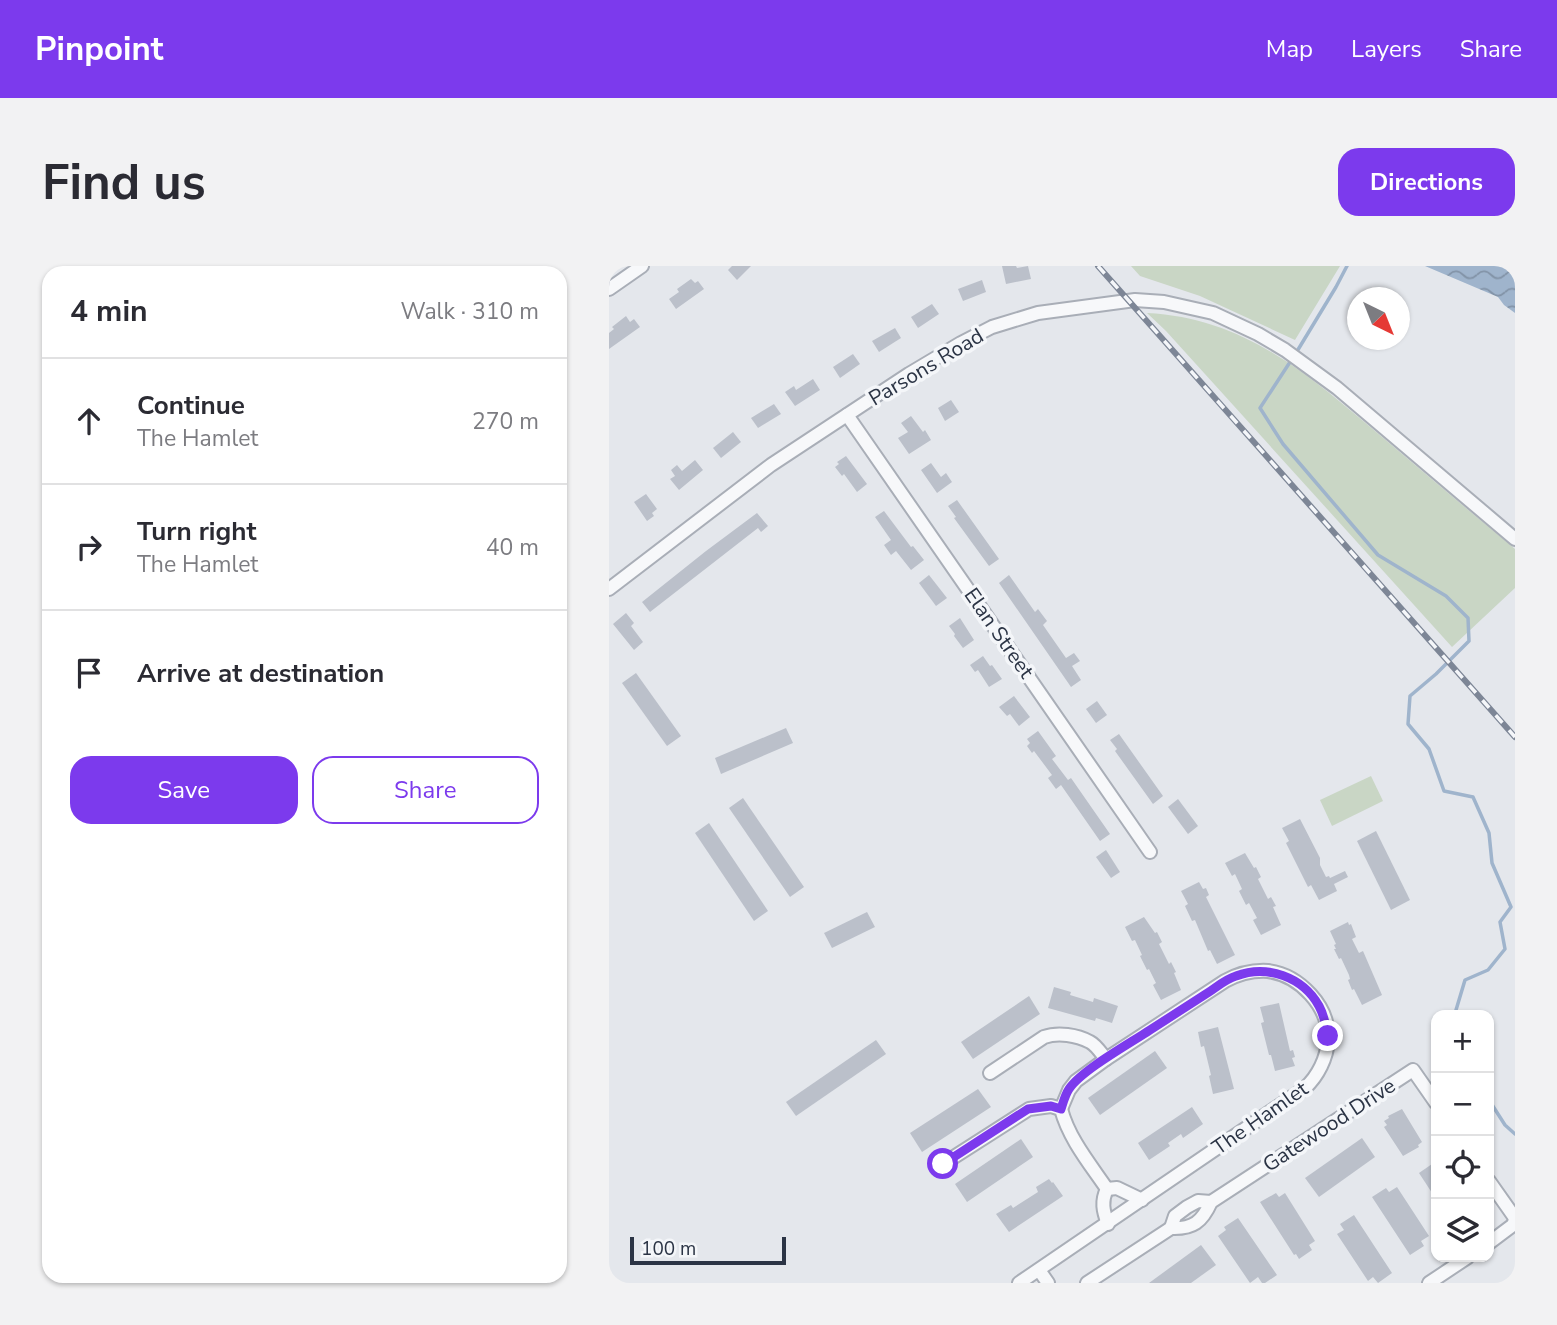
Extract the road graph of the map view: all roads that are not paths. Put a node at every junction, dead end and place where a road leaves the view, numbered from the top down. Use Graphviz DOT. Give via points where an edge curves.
graph roads {
  1 [pos="642,266"];
  2 [pos="609,289"];
  3 [pos="847,415"];
  4 [pos="1515,539"];
  5 [pos="609,589"];
  6 [pos="1150,852"];
  7 [pos="1106,1059"];
  8 [pos="990,1073"];
  9 [pos="1431,1096"];
  10 [pos="1061,1109"];
  11 [pos="943,1164"];
  12 [pos="1494,1188"];
  13 [pos="1107,1189"];
  14 [pos="1142,1200"];
  15 [pos="1210,1202"];
  16 [pos="1515,1219"];
  17 [pos="1108,1224"];
  18 [pos="1171,1228"];
  19 [pos="1494,1239"];
  20 [pos="1460,1262"];
  21 [pos="1039,1270"];
  22 [pos="1019,1283"];
  23 [pos="1048,1283"];
  24 [pos="1087,1283"];
  25 [pos="1429,1283"];
  1 -- 2 [label="street"];
  3 -- 4 [label="street, Parsons Road" via="978,334 1019,318 1145,300 1189,306 1258,334 1300,360"];
  3 -- 5 [label="street, Parsons Road" via="771,465"];
  3 -- 6 [label="street, Elan Street"];
  7 -- 8 [label="street" via="1090,1042 1052,1034"];
  7 -- 10 [label="street, The Hamlet" via="1076,1081"];
  7 -- 14 [label="street, The Hamlet" via="1225,981 1247,972 1268,971 1297,982 1312,996 1325,1022 1328,1042 1324,1061 1305,1088"];
  9 -- 15 [label="street, Gatewood Drive" via="1413,1070"];
  10 -- 11 [label="street" via="1028,1109"];
  10 -- 13 [label="street" via="1074,1139"];
  12 -- 16 [label="street"];
  13 -- 14 [label="street" via="1117,1188"];
  13 -- 17 [label="street" via="1103,1211"];
  14 -- 17 [label="street, The Hamlet"];
  15 -- 18 [label="street, Gatewood Drive" via="1198,1201 1187,1207 1175,1216"];
  15 -- 18 [label="street, Gatewood Drive" via="1205,1216 1196,1223"];
  16 -- 19 [label="street"];
  17 -- 21 [label="street, The Hamlet"];
  18 -- 24 [label="street, Gatewood Drive"];
  20 -- 25 [label="street"];
  21 -- 22 [label="street, The Hamlet"];
  21 -- 23 [label="street"];
}
